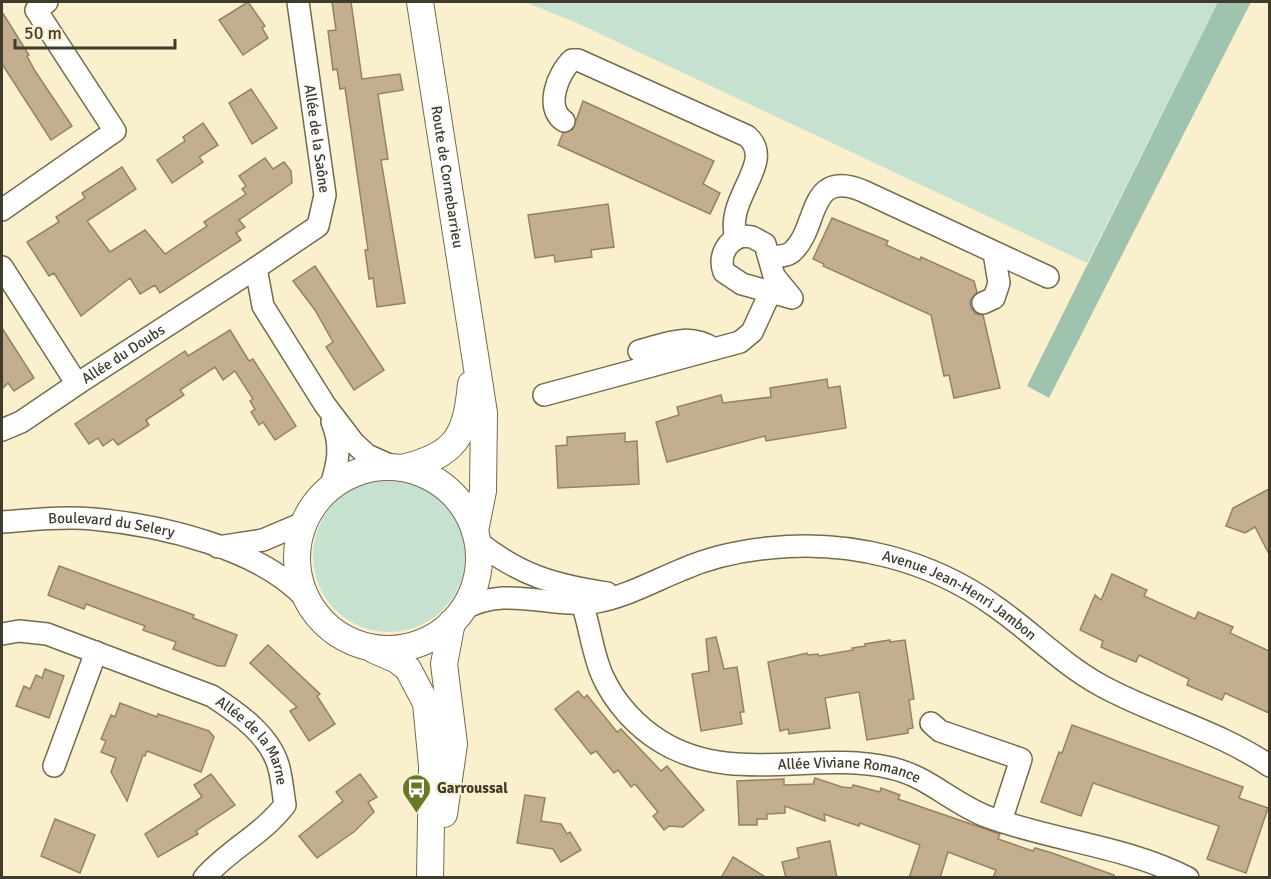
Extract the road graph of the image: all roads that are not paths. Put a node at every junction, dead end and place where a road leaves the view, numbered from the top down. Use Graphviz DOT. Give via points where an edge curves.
graph roads {
  1 [pos="47,2"];
  2 [pos="298,2"];
  3 [pos="420,2"];
  4 [pos="564,121"];
  5 [pos="2,210"];
  6 [pos="736,238"];
  7 [pos="994,253"];
  8 [pos="770,257"];
  9 [pos="2,267"];
  10 [pos="256,268"];
  11 [pos="1048,277"];
  12 [pos="770,293"];
  13 [pos="983,303"];
  14 [pos="714,349"];
  15 [pos="639,351"];
  16 [pos="473,353"];
  17 [pos="77,384"];
  18 [pos="544,395"];
  19 [pos="325,405"];
  20 [pos="2,430"];
  21 [pos="399,468"];
  22 [pos="330,488"];
  23 [pos="2,522"];
  24 [pos="303,524"];
  25 [pos="476,536"];
  26 [pos="218,547"];
  27 [pos="623,592"];
  28 [pos="307,600"];
  29 [pos="582,603"];
  30 [pos="457,616"];
  31 [pos="2,634"];
  32 [pos="360,644"];
  33 [pos="96,652"];
  34 [pos="931,723"];
  35 [pos="54,766"];
  36 [pos="1269,766"];
  37 [pos="1001,822"];
  38 [pos="430,874"];
  39 [pos="204,878"];
  40 [pos="1188,878"];
  1 -- 5 [label="street" via="36,10 115,130"];
  2 -- 10 [label="street, Allée de la Saône" via="325,195 318,226"];
  3 -- 16 [label="main road, Route de Cornebarrieu"];
  4 -- 6 [label="street" via="555,112 554,98 567,65 578,60 747,136 755,144 758,156 734,212"];
  6 -- 8 [label="street" via="758,239 765,244"];
  6 -- 12 [label="street" via="723,254 724,272 734,280"];
  7 -- 8 [label="street" via="844,185 828,189 819,197 794,251"];
  7 -- 11 [label="street"];
  7 -- 13 [label="street" via="999,287 994,298"];
  8 -- 12 [label="street" via="774,276 792,298"];
  9 -- 17 [label="street, Allée du Doubs"];
  10 -- 17 [label="street, Allée du Doubs"];
  10 -- 19 [label="street" via="262,306"];
  12 -- 14 [label="street" via="749,335 740,342"];
  14 -- 15 [label="street" via="684,338"];
  14 -- 18 [label="street"];
  16 -- 21 [label="main road, Route de Cornebarrieu" via="467,417 457,442 427,462"];
  16 -- 25 [label="main road, Route de Cornebarrieu" via="484,413 485,444"];
  17 -- 20 [label="street" via="21,422"];
  19 -- 21 [label="street" via="367,455"];
  19 -- 22 [label="street" via="340,444"];
  21 -- 22 [label="main road" via="361,471"];
  21 -- 25 [label="main road" via="442,485 462,506"];
  22 -- 24 [label="main road" via="314,504"];
  23 -- 26 [label="street, Boulevard du Selery" via="91,519 144,526"];
  24 -- 26 [label="street, Boulevard du Selery" via="263,540"];
  24 -- 28 [label="main road" via="297,562"];
  25 -- 27 [label="street, Avenue Jean-Henri Jambon" via="505,562 535,578 589,590"];
  25 -- 30 [label="main road" via="476,580"];
  26 -- 28 [label="street, Boulevard du Selery" via="285,578"];
  27 -- 29 [label="street, Avenue Jean-Henri Jambon"];
  27 -- 36 [label="street, Avenue Jean-Henri Jambon" via="705,561 769,548 836,548 898,559 977,594 1094,682"];
  28 -- 32 [label="main road" via="329,627"];
  29 -- 30 [label="street, Avenue Jean-Henri Jambon" via="510,596 482,601"];
  29 -- 37 [label="street, Allée Viviane Romance" via="598,665 608,687 644,730 676,751 733,766 843,764 892,768 919,777 966,807"];
  30 -- 32 [label="main road" via="439,633 409,646 384,648"];
  30 -- 38 [label="main road" via="444,664 453,724 453,765"];
  31 -- 33 [label="street, Allée de la Marne" via="47,634"];
  32 -- 38 [label="main road" via="398,660 408,669 426,703 432,744"];
  33 -- 35 [label="street"];
  33 -- 39 [label="street, Allée de la Marne" via="212,696 258,732 278,765 285,805 273,820 218,861"];
  34 -- 37 [label="street" via="940,731 1021,759"];
  37 -- 40 [label="street, Allée Viviane Romance" via="1110,849"];
}
